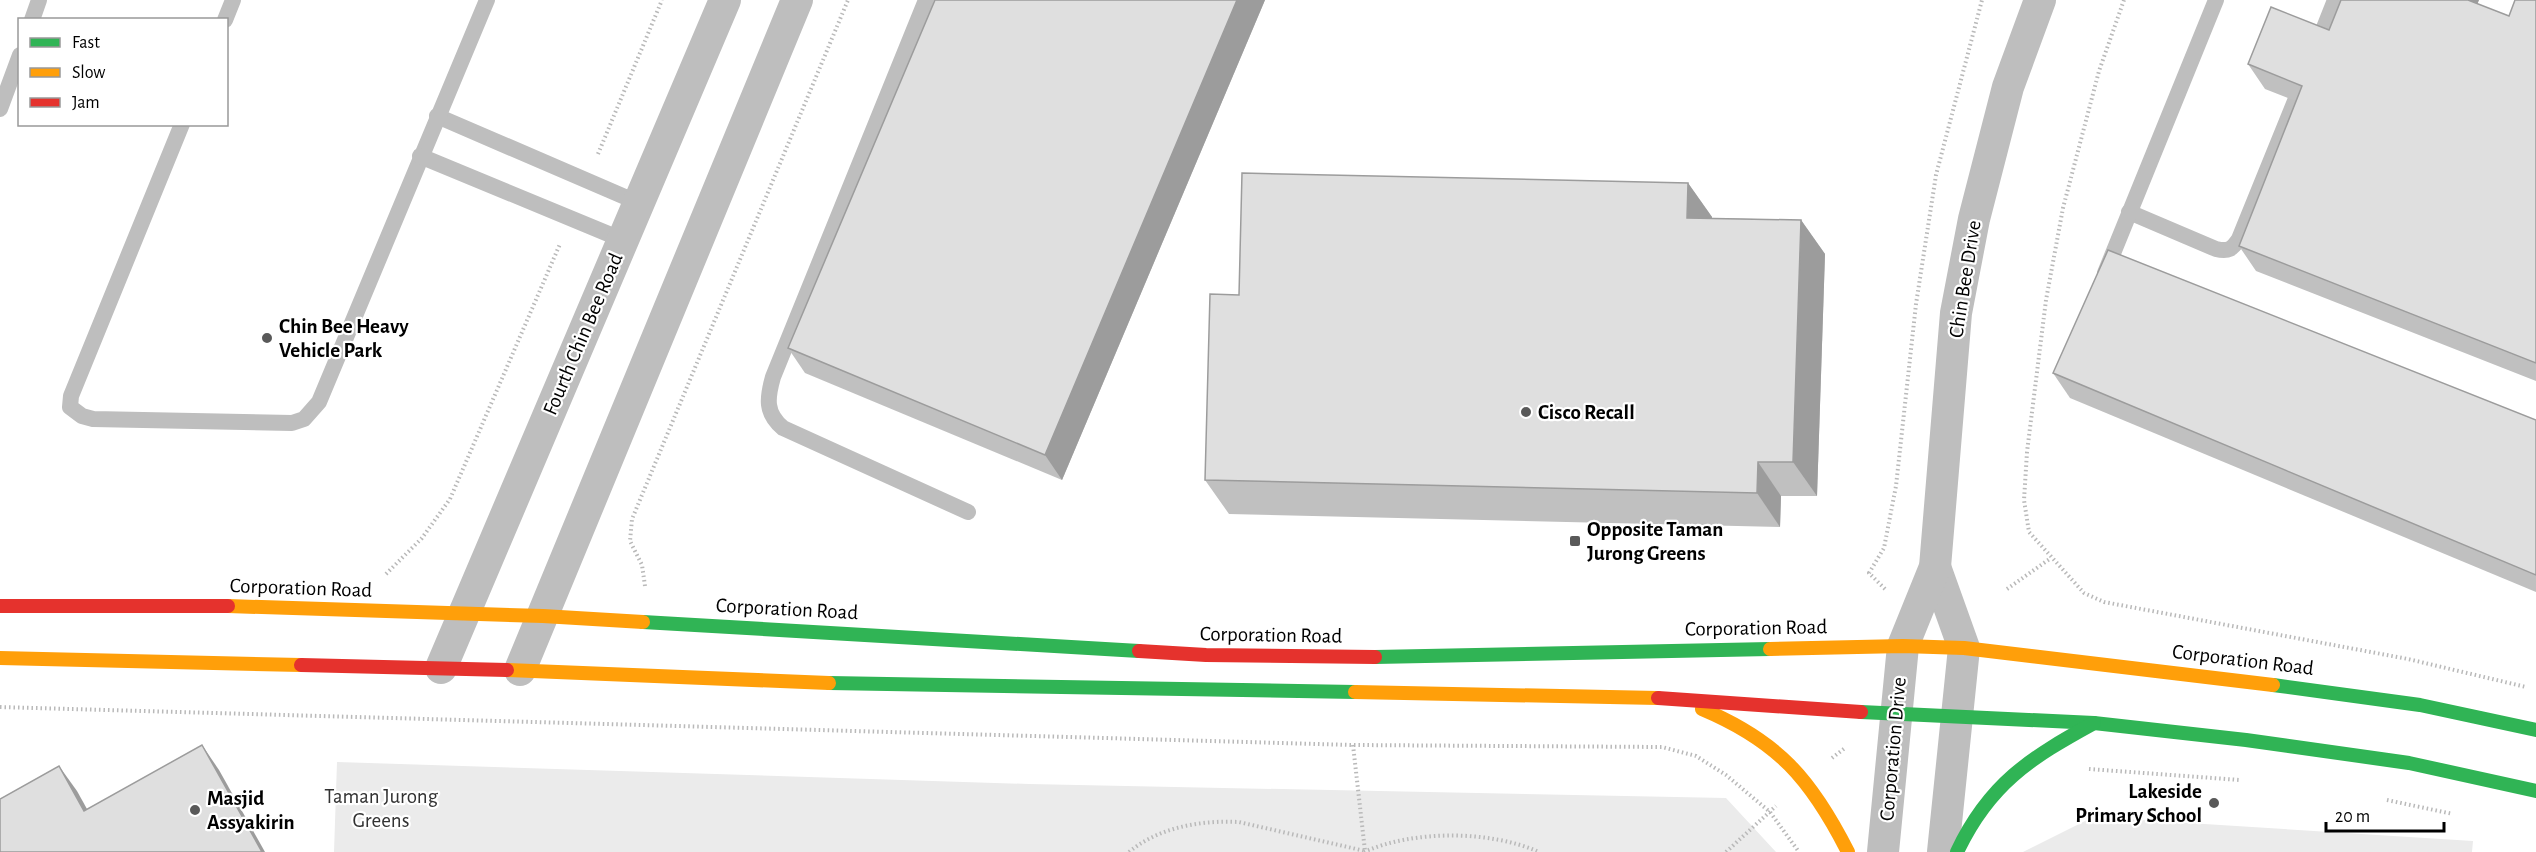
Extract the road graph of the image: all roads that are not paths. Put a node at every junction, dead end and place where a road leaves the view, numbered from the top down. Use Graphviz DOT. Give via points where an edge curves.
graph roads {
  1 [pos="39,0"];
  2 [pos="233,0"];
  3 [pos="487,0"];
  4 [pos="725,0"];
  5 [pos="797,0"];
  6 [pos="926,0"];
  7 [pos="2040,0"];
  8 [pos="2216,0"];
  9 [pos="2335,0"];
  10 [pos="33,18"];
  11 [pos="226,18"];
  12 [pos="2318,43"];
  13 [pos="18,60"];
  14 [pos="2295,101"];
  15 [pos="0,109"];
  16 [pos="437,116"];
  17 [pos="181,126"];
  18 [pos="420,156"];
  19 [pos="639,203"];
  20 [pos="2129,212"];
  21 [pos="623,240"];
  22 [pos="2099,287"];
  23 [pos="968,512"];
  24 [pos="1935,567"];
  25 [pos="0,606"];
  26 [pos="464,614"];
  27 [pos="543,616"];
  28 [pos="1903,646"];
  29 [pos="1964,648"];
  30 [pos="0,658"];
  31 [pos="441,668"];
  32 [pos="520,670"];
  33 [pos="1669,698"];
  34 [pos="1896,715"];
  35 [pos="1955,716"];
  36 [pos="2094,723"];
  37 [pos="2536,730"];
  38 [pos="2536,791"];
  39 [pos="1848,852"];
  40 [pos="1883,852"];
  41 [pos="1943,852"];
  42 [pos="1957,852"];
  1 -- 10 [label="lane"];
  2 -- 11 [label="lane"];
  3 -- 16 [label="lane"];
  4 -- 19 [label="street, Fourth Chin Bee Road"];
  5 -- 27 [label="street"];
  6 -- 23 [label="lane" via="773,377 768,410 783,428"];
  7 -- 24 [label="street, Chin Bee Drive" via="2007,87 1974,219 1956,313"];
  8 -- 20 [label="lane"];
  9 -- 12 [label="lane"];
  13 -- 15 [label="lane"];
  14 -- 20 [label="lane" via="2232,249 2216,249"];
  16 -- 18 [label="lane"];
  16 -- 19 [label="lane"];
  17 -- 18 [label="lane" via="71,396 70,407 82,416 292,423 304,418 320,402"];
  18 -- 21 [label="lane"];
  19 -- 21 [label="street, Fourth Chin Bee Road"];
  20 -- 22 [label="lane"];
  21 -- 26 [label="street, Fourth Chin Bee Road"];
  24 -- 28 [label="street, Chin Bee Drive"];
  24 -- 29 [label="street, Chin Bee Drive"];
  25 -- 26 [label="main road, Corporation Road" via="181,604"];
  26 -- 27 [label="main road, Corporation Road"];
  26 -- 31 [label="street, Fourth Chin Bee Road"];
  27 -- 28 [label="main road, Corporation Road" via="1206,655 1351,658"];
  27 -- 32 [label="street"];
  28 -- 29 [label="main road, Corporation Road"];
  28 -- 34 [label="street, Corporation Drive"];
  29 -- 35 [label="street"];
  29 -- 37 [label="main road, Corporation Road" via="2420,705"];
  30 -- 31 [label="main road"];
  31 -- 32 [label="main road"];
  32 -- 33 [label="main road" via="789,682"];
  33 -- 34 [label="main road"];
  33 -- 39 [label="main road" via="1754,732 1777,750 1802,774"];
  34 -- 35 [label="main road"];
  34 -- 40 [label="street, Corporation Drive"];
  35 -- 36 [label="main road"];
  35 -- 41 [label="street"];
  36 -- 38 [label="main road" via="2409,763"];
  36 -- 42 [label="main road" via="2011,773 1986,801"];
}
